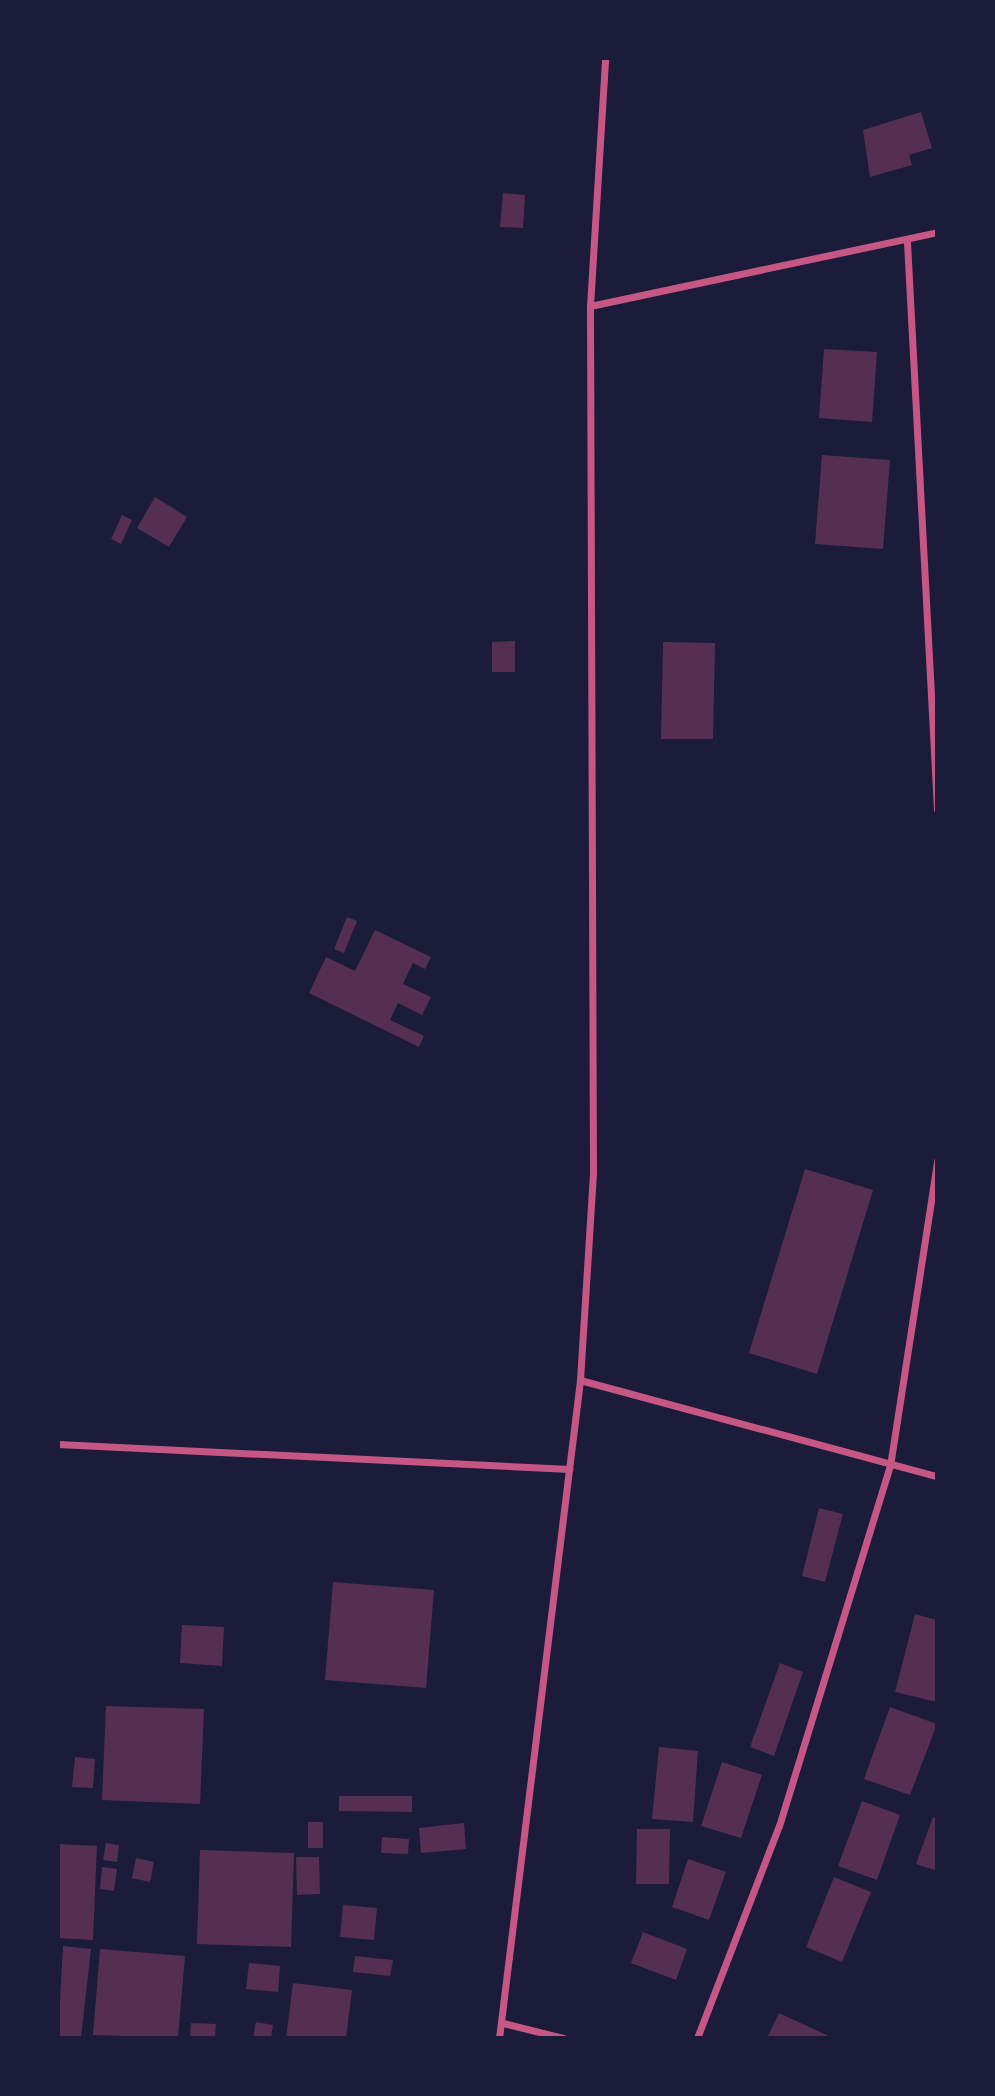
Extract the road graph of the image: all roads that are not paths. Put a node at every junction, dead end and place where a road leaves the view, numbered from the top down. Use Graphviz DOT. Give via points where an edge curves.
graph roads {
  1 [pos="605,58"];
  2 [pos="937,232"];
  3 [pos="907,242"];
  4 [pos="590,306"];
  5 [pos="937,809"];
  6 [pos="937,1161"];
  7 [pos="580,1380"];
  8 [pos="58,1444"];
  9 [pos="890,1466"];
  10 [pos="569,1469"];
  11 [pos="937,1476"];
  12 [pos="503,2023"];
  13 [pos="499,2038"];
  14 [pos="564,2038"];
  15 [pos="697,2038"];
  1 -- 4 [label="street"];
  2 -- 3 [label="street"];
  3 -- 4 [label="street"];
  3 -- 5 [label="street"];
  4 -- 7 [label="street" via="593,1172"];
  6 -- 9 [label="street"];
  7 -- 9 [label="street"];
  7 -- 10 [label="street"];
  8 -- 10 [label="street"];
  9 -- 11 [label="street"];
  9 -- 15 [label="street" via="779,1826"];
  10 -- 12 [label="street"];
  12 -- 13 [label="street"];
  12 -- 14 [label="street"];
}
